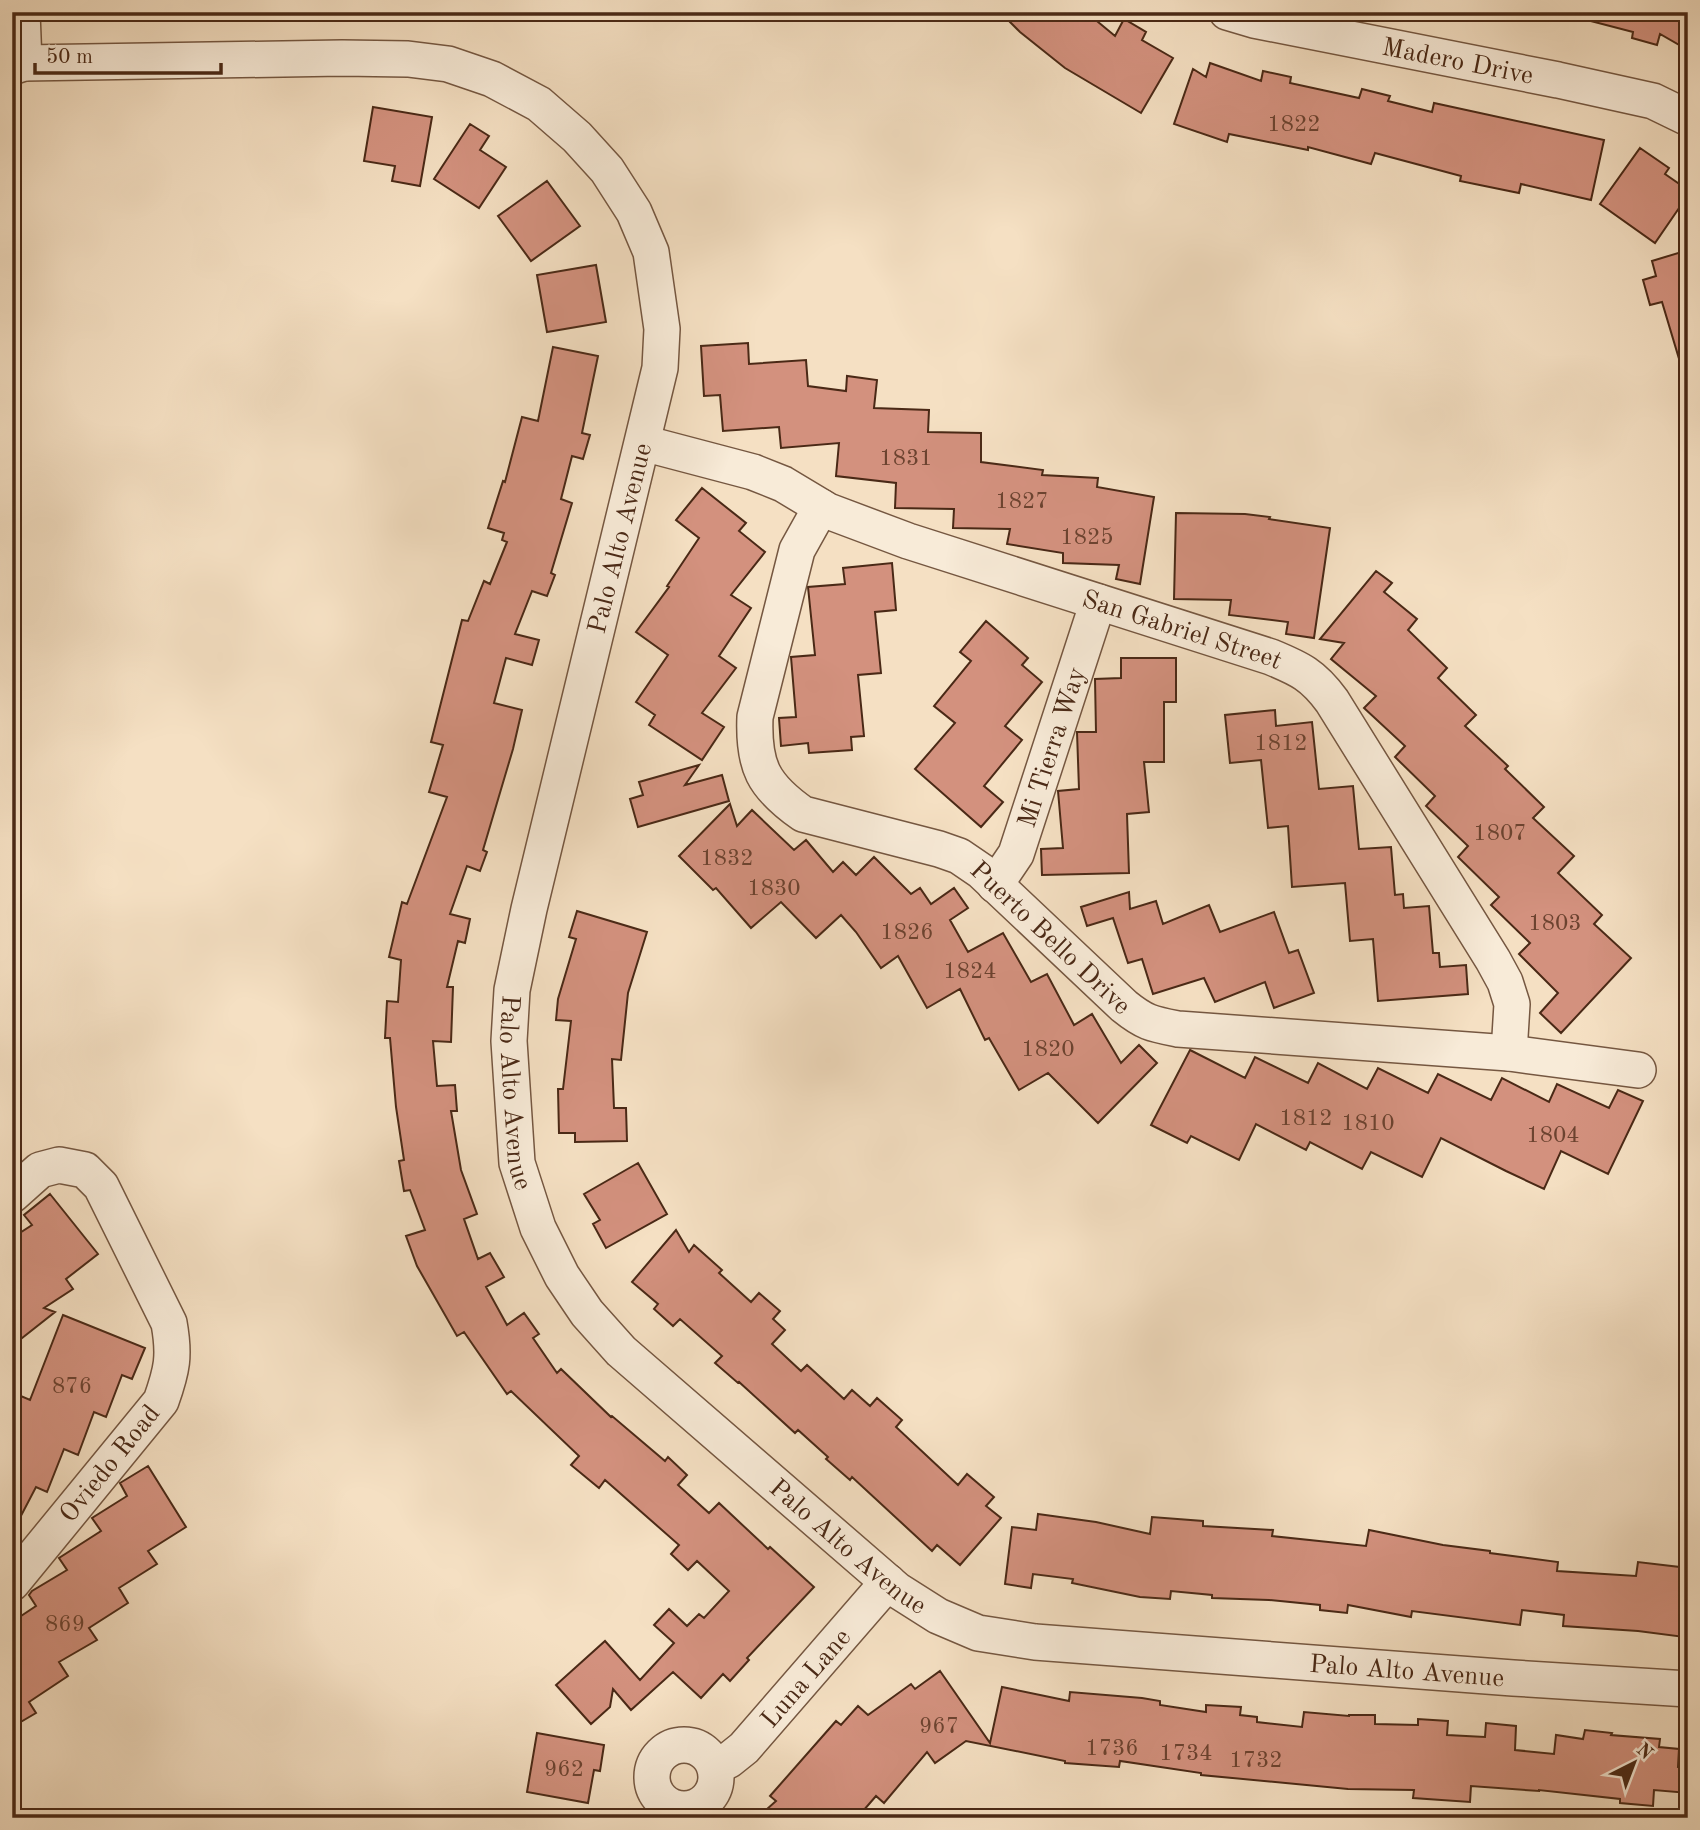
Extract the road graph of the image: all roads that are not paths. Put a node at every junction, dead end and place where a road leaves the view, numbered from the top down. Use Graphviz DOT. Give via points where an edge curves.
graph roads {
  1 [pos="22,12"];
  2 [pos="1227,12"];
  3 [pos="18,65"];
  4 [pos="1688,118"];
  5 [pos="643,443"];
  6 [pos="821,507"];
  7 [pos="1098,602"];
  8 [pos="995,885"];
  9 [pos="1509,1053"];
  10 [pos="1638,1070"];
  11 [pos="12,1195"];
  12 [pos="888,1582"];
  13 [pos="12,1583"];
  14 [pos="1688,1689"];
  15 [pos="715,1767"];
  1 -- 3 [label="street"];
  2 -- 4 [label="street, Madero Drive" via="1640,98"];
  3 -- 5 [label="street, Palo Alto Avenue" via="408,59 447,64 492,79 539,104 607,170 634,212 651,252 662,329 660,368"];
  5 -- 6 [label="street, San Gabriel Street" via="754,472"];
  5 -- 12 [label="street, Palo Alto Avenue" via="512,990 509,1041 517,1163 538,1227 587,1313 621,1351"];
  6 -- 7 [label="street, San Gabriel Street" via="908,541"];
  6 -- 8 [label="street, Puerto Bello Drive" via="796,550 785,591 755,717 758,762 769,784 803,814 959,856"];
  7 -- 8 [label="street, Mi Tierra Way" via="1016,854"];
  7 -- 9 [label="street, San Gabriel Street" via="1271,657 1309,675 1321,687 1505,982 1512,1004"];
  8 -- 9 [label="street, Puerto Bello Drive" via="1141,1020 1178,1030"];
  9 -- 10 [label="street, Puerto Bello Drive"];
  11 -- 13 [label="street, Oviedo Road" via="40,1170 59,1165 85,1170 101,1186 169,1323 173,1346 170,1377 161,1401"];
  12 -- 14 [label="street, Palo Alto Avenue" via="938,1616 978,1633 1035,1642"];
  12 -- 15 [label="street, Luna Lane" via="744,1748"];
}
